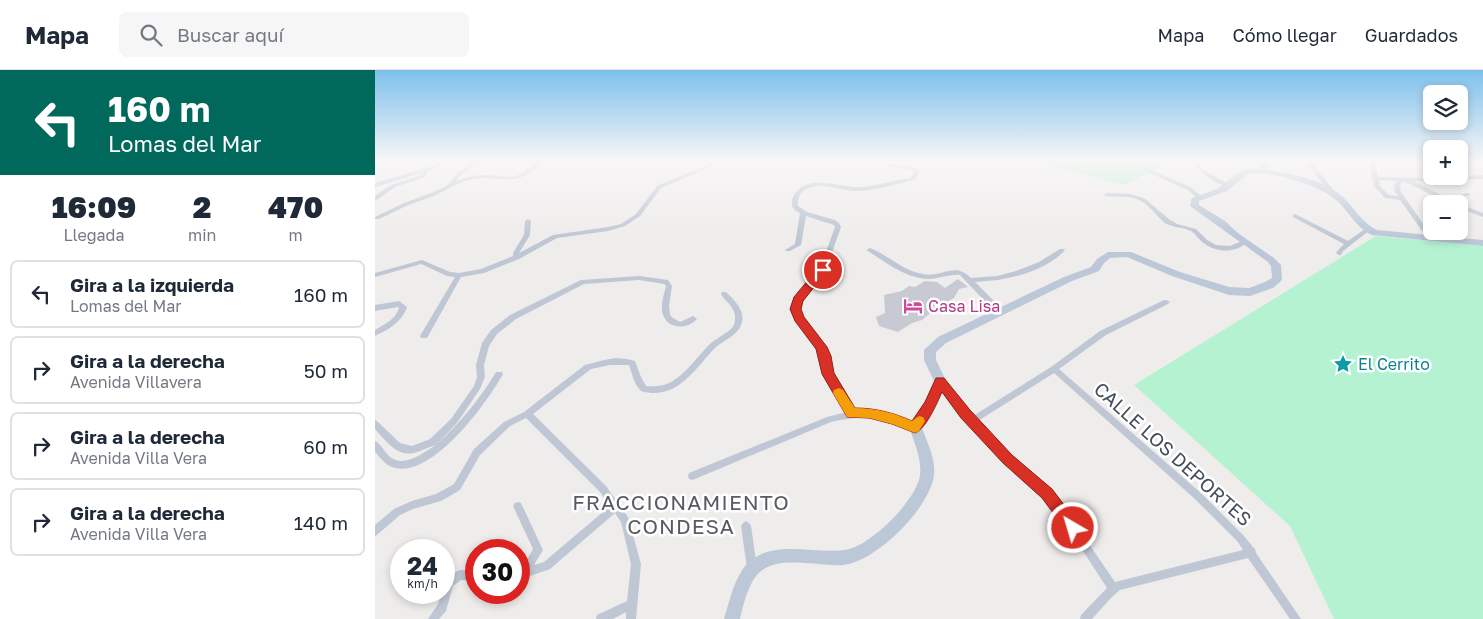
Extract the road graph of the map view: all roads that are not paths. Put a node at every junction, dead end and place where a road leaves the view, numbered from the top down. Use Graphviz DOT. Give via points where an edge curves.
graph roads {
  1 [pos="392,187"];
  2 [pos="447,187"];
  3 [pos="660,187"];
  4 [pos="806,187"];
  5 [pos="825,187"];
  6 [pos="872,187"];
  7 [pos="1185,187"];
  8 [pos="1228,187"];
  9 [pos="1314,187"];
  10 [pos="1328,187"];
  11 [pos="1377,187"];
  12 [pos="1397,187"];
  13 [pos="1417,187"];
  14 [pos="1334,194"];
  15 [pos="1107,195"];
  16 [pos="1436,195"];
  17 [pos="1200,198"];
  18 [pos="1402,198"];
  19 [pos="375,199"];
  20 [pos="1468,209"];
  21 [pos="803,213"];
  22 [pos="1481,214"];
  23 [pos="1295,216"];
  24 [pos="377,218"];
  25 [pos="528,221"];
  26 [pos="1423,228"];
  27 [pos="1367,230"];
  28 [pos="1423,237"];
  29 [pos="1451,240"];
  30 [pos="1244,242"];
  31 [pos="1483,243"];
  32 [pos="1349,244"];
  33 [pos="788,250"];
  34 [pos="870,250"];
  35 [pos="1063,250"];
  36 [pos="1339,253"];
  37 [pos="517,257"];
  38 [pos="375,275"];
  39 [pos="459,275"];
  40 [pos="970,281"];
  41 [pos="725,294"];
  42 [pos="1166,302"];
  43 [pos="375,308"];
  44 [pos="1000,312"];
  45 [pos="693,319"];
  46 [pos="375,333"];
  47 [pos="424,336"];
  48 [pos="1054,369"];
  49 [pos="499,374"];
  50 [pos="940,381"];
  51 [pos="527,414"];
  52 [pos="852,414"];
  53 [pos="971,420"];
  54 [pos="375,424"];
  55 [pos="915,427"];
  56 [pos="375,445"];
  57 [pos="692,476"];
  58 [pos="518,506"];
  59 [pos="615,506"];
  60 [pos="746,526"];
  61 [pos="375,531"];
  62 [pos="1252,552"];
  63 [pos="530,562"];
  64 [pos="752,568"];
  65 [pos="530,571"];
  66 [pos="465,576"];
  67 [pos="1113,589"];
  68 [pos="633,604"];
  69 [pos="433,619"];
  70 [pos="601,619"];
  71 [pos="631,619"];
  72 [pos="732,619"];
  73 [pos="1085,619"];
  74 [pos="1296,619"];
  1 -- 19 [label="street"];
  2 -- 24 [label="street"];
  3 -- 37 [label="street" via="638,215 623,225 555,236"];
  4 -- 21 [label="street" via="799,190 794,200 795,207"];
  5 -- 6 [label="street"];
  7 -- 17 [label="street"];
  8 -- 17 [label="main road"];
  9 -- 14 [label="main road"];
  10 -- 14 [label="street"];
  11 -- 18 [label="street" via="1385,196"];
  12 -- 18 [label="street"];
  13 -- 16 [label="street"];
  14 -- 27 [label="main road"];
  15 -- 30 [label="street" via="1143,199 1173,225 1192,228 1205,242 1215,247 1231,248"];
  17 -- 30 [label="main road" via="1195,200 1195,206"];
  18 -- 26 [label="street"];
  20 -- 22 [label="street"];
  21 -- 33 [label="street" via="798,245"];
  21 -- 52 [label="street" via="825,217 838,227 823,270 798,300 796,309 821,347 828,374"];
  23 -- 32 [label="street"];
  25 -- 37 [label="street" via="527,235 516,253"];
  27 -- 28 [label="main road"];
  27 -- 32 [label="street"];
  29 -- 31 [label="main road"];
  30 -- 44 [label="main road" via="1271,260 1277,270 1277,278 1273,282 1250,292 1229,291 1203,284 1129,254 1117,254 1108,255 1095,269"];
  32 -- 36 [label="street"];
  34 -- 40 [label="street" via="923,277 955,271 962,272"];
  35 -- 40 [label="street" via="1054,258 1001,278"];
  37 -- 39 [label="street" via="482,272"];
  38 -- 39 [label="street" via="422,262"];
  39 -- 47 [label="street"];
  40 -- 44 [label="street"];
  41 -- 51 [label="street" via="738,312 739,323 680,381 657,390 644,389 632,363 598,364 588,367"];
  42 -- 48 [label="street" via="1103,333"];
  43 -- 46 [label="street" via="399,304 403,307 397,318"];
  44 -- 50 [label="main road" via="942,340 930,350 930,360"];
  45 -- 54 [label="street" via="678,325 668,319 665,300 669,286 662,281 639,278 583,282 513,316 494,332 485,345 477,387 454,421 433,442 412,450 404,449"];
  48 -- 53 [label="street"];
  48 -- 62 [label="street, CALLE LOS DEPORTES" via="1199,498"];
  49 -- 56 [label="street" via="493,388 473,413 429,455 416,462 395,465"];
  50 -- 53 [label="street"];
  50 -- 55 [label="main road"];
  51 -- 59 [label="street" via="603,489"];
  51 -- 61 [label="street" via="507,424 477,452 457,487 438,498 397,512"];
  52 -- 55 [label="street" via="869,413"];
  52 -- 57 [label="street" via="830,419"];
  53 -- 67 [label="street" via="1020,472 1047,494"];
  55 -- 64 [label="main road" via="925,452 927,476 919,497 875,544 847,558 780,557"];
  58 -- 63 [label="street" via="538,550"];
  59 -- 65 [label="street" via="547,566"];
  59 -- 68 [label="street" via="625,520 636,564"];
  60 -- 64 [label="street"];
  62 -- 67 [label="street"];
  62 -- 74 [label="street, CALLE LOS DEPORTES"];
  64 -- 72 [label="main road"];
  66 -- 69 [label="street" via="454,578 449,583"];
  67 -- 73 [label="street"];
  68 -- 70 [label="street"];
  68 -- 71 [label="street"];
}
